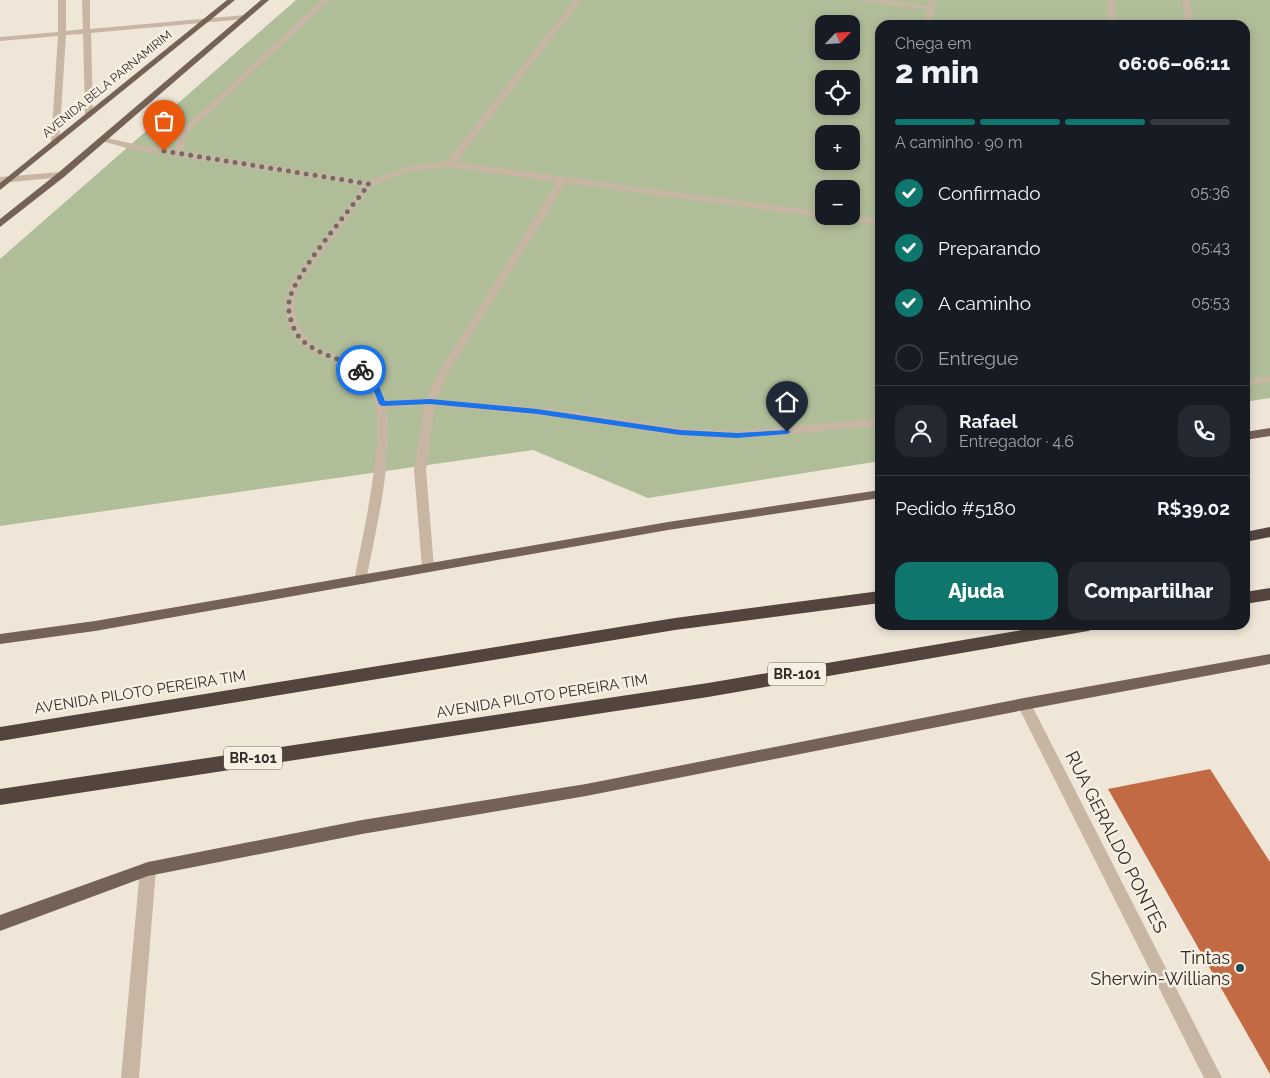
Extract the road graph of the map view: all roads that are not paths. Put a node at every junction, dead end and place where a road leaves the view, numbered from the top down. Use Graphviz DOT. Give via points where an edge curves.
graph roads {
  1 [pos="62,0"];
  2 [pos="86,0"];
  3 [pos="230,0"];
  4 [pos="265,0"];
  5 [pos="326,0"];
  6 [pos="578,0"];
  7 [pos="864,0"];
  8 [pos="1111,0"];
  9 [pos="1186,0"];
  10 [pos="932,4"];
  11 [pos="245,16"];
  12 [pos="205,20"];
  13 [pos="928,20"];
  14 [pos="1112,20"];
  15 [pos="1189,20"];
  16 [pos="87,31"];
  17 [pos="62,33"];
  18 [pos="0,39"];
  19 [pos="89,114"];
  20 [pos="102,140"];
  21 [pos="55,143"];
  22 [pos="179,153"];
  23 [pos="450,164"];
  24 [pos="61,175"];
  25 [pos="10,179"];
  26 [pos="0,180"];
  27 [pos="563,180"];
  28 [pos="369,184"];
  29 [pos="0,187"];
  30 [pos="815,213"];
  31 [pos="860,219"];
  32 [pos="875,221"];
  33 [pos="0,224"];
  34 [pos="1270,379"];
  35 [pos="1250,382"];
  36 [pos="430,402"];
  37 [pos="382,404"];
  38 [pos="875,422"];
  39 [pos="1270,432"];
  40 [pos="1250,435"];
  41 [pos="875,495"];
  42 [pos="1270,532"];
  43 [pos="1250,536"];
  44 [pos="428,567"];
  45 [pos="360,581"];
  46 [pos="1270,594"];
  47 [pos="1250,597"];
  48 [pos="875,598"];
  49 [pos="1059,630"];
  50 [pos="0,639"];
  51 [pos="1270,659"];
  52 [pos="1024,704"];
  53 [pos="0,734"];
  54 [pos="0,797"];
  55 [pos="148,869"];
  56 [pos="0,923"];
  57 [pos="130,1078"];
  58 [pos="1213,1078"];
  1 -- 17 [label="street"];
  2 -- 16 [label="street"];
  3 -- 12 [label="main road, AVENIDA BELA PARNAMIRIM"];
  4 -- 11 [label="main road"];
  5 -- 22 [label="street" via="182,135"];
  6 -- 23 [label="street"];
  7 -- 10 [label="street"];
  8 -- 14 [label="street"];
  9 -- 15 [label="street"];
  10 -- 13 [label="street"];
  11 -- 12 [label="street"];
  11 -- 20 [label="main road"];
  12 -- 16 [label="street"];
  12 -- 19 [label="main road, AVENIDA BELA PARNAMIRIM"];
  16 -- 17 [label="street"];
  16 -- 19 [label="street"];
  17 -- 18 [label="street"];
  17 -- 21 [label="street"];
  19 -- 21 [label="main road, AVENIDA BELA PARNAMIRIM"];
  20 -- 22 [label="street"];
  20 -- 24 [label="main road"];
  21 -- 25 [label="main road, AVENIDA BELA PARNAMIRIM"];
  22 -- 28 [label="street"];
  23 -- 27 [label="street"];
  23 -- 28 [label="street" via="405,169"];
  24 -- 25 [label="street"];
  24 -- 33 [label="main road"];
  25 -- 26 [label="street"];
  25 -- 29 [label="main road, AVENIDA BELA PARNAMIRIM"];
  27 -- 30 [label="street"];
  27 -- 36 [label="street" via="442,375"];
  28 -- 37 [label="street" via="297,280 288,303 299,337 320,352 360,369 375,385"];
  31 -- 32 [label="street"];
  34 -- 35 [label="street"];
  36 -- 37 [label="street"];
  36 -- 38 [label="street" via="555,414 680,432 737,435"];
  36 -- 44 [label="street" via="420,470"];
  37 -- 45 [label="street" via="384,436"];
  39 -- 40 [label="main road"];
  41 -- 44 [label="main road"];
  42 -- 43 [label="highway"];
  44 -- 45 [label="main road"];
  45 -- 50 [label="main road"];
  46 -- 47 [label="highway"];
  48 -- 53 [label="highway, AVENIDA PILOTO PEREIRA TIM" via="495,652"];
  49 -- 54 [label="highway, AVENIDA PILOTO PEREIRA TIM / BR-101" via="708,690"];
  51 -- 52 [label="main road"];
  52 -- 55 [label="main road" via="586,790 362,827"];
  52 -- 58 [label="street, RUA GERALDO PONTES"];
  55 -- 56 [label="main road"];
  55 -- 57 [label="street"];
}
